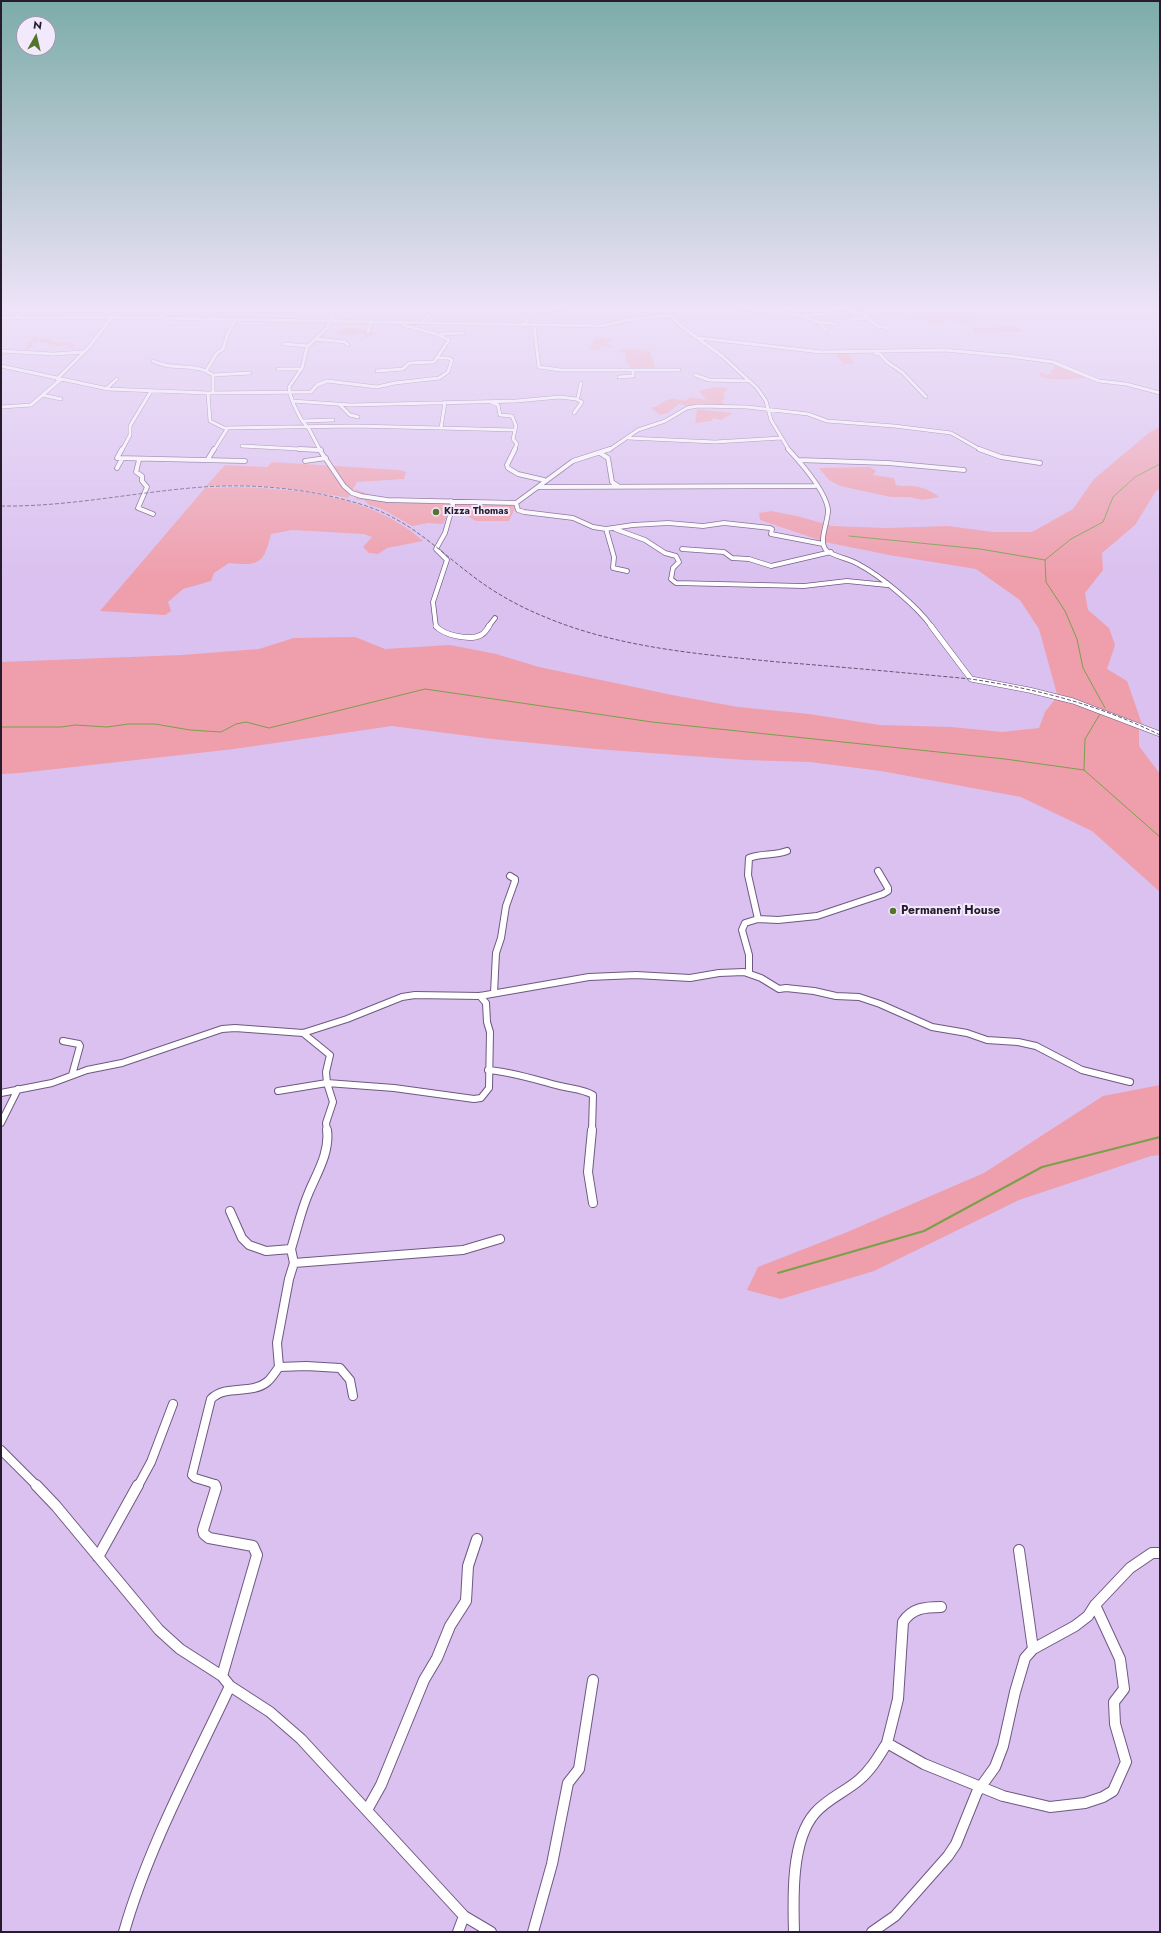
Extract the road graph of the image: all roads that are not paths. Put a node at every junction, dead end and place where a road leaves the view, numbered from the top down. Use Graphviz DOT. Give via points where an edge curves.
graph roads {
  1 [pos="38,399"];
  2 [pos="146,399"];
  3 [pos="209,399"];
  4 [pos="540,399"];
  5 [pos="577,399"];
  6 [pos="765,399"];
  7 [pos="292,401"];
  8 [pos="487,401"];
  9 [pos="445,402"];
  10 [pos="339,404"];
  11 [pos="1,407"];
  12 [pos="768,410"];
  13 [pos="574,413"];
  14 [pos="358,416"];
  15 [pos="332,420"];
  16 [pos="303,421"];
  17 [pos="307,426"];
  18 [pos="441,428"];
  19 [pos="227,429"];
  20 [pos="514,430"];
  21 [pos="628,438"];
  22 [pos="781,438"];
  23 [pos="242,446"];
  24 [pos="321,450"];
  25 [pos="600,453"];
  26 [pos="326,458"];
  27 [pos="122,459"];
  28 [pos="208,459"];
  29 [pos="139,460"];
  30 [pos="798,460"];
  31 [pos="245,461"];
  32 [pos="305,461"];
  33 [pos="1040,463"];
  34 [pos="117,468"];
  35 [pos="964,470"];
  36 [pos="544,480"];
  37 [pos="618,486"];
  38 [pos="815,486"];
  39 [pos="538,487"];
  40 [pos="451,501"];
  41 [pos="516,502"];
  42 [pos="153,514"];
  43 [pos="606,529"];
  44 [pos="615,529"];
  45 [pos="823,544"];
  46 [pos="682,549"];
  47 [pos="830,552"];
  48 [pos="627,571"];
  49 [pos="887,585"];
  50 [pos="495,618"];
  51 [pos="1160,734"];
  52 [pos="787,851"];
  53 [pos="878,871"];
  54 [pos="510,876"];
  55 [pos="758,919"];
  56 [pos="749,973"];
  57 [pos="494,993"];
  58 [pos="480,996"];
  59 [pos="303,1033"];
  60 [pos="63,1041"];
  61 [pos="488,1070"];
  62 [pos="72,1075"];
  63 [pos="1130,1082"];
  64 [pos="327,1083"];
  65 [pos="18,1089"];
  66 [pos="278,1091"];
  67 [pos="1,1092"];
  68 [pos="1,1122"];
  69 [pos="593,1203"];
  70 [pos="230,1211"];
  71 [pos="500,1239"];
  72 [pos="291,1249"];
  73 [pos="294,1263"];
  74 [pos="279,1366"];
  75 [pos="353,1396"];
  76 [pos="173,1404"];
  77 [pos="1,1450"];
  78 [pos="477,1539"];
  79 [pos="1019,1550"];
  80 [pos="1160,1553"];
  81 [pos="98,1558"];
  82 [pos="1095,1605"];
  83 [pos="942,1607"];
  84 [pos="1033,1649"];
  85 [pos="222,1676"];
  86 [pos="593,1680"];
  87 [pos="230,1686"];
  88 [pos="887,1743"];
  89 [pos="980,1786"];
  90 [pos="367,1810"];
  91 [pos="464,1916"];
  92 [pos="124,1932"];
  93 [pos="458,1932"];
  94 [pos="491,1932"];
  95 [pos="533,1932"];
  96 [pos="794,1932"];
  97 [pos="872,1932"];
  1 -- 11 [label="street" via="30,406"];
  2 -- 27 [label="street" via="130,426 130,437 117,457"];
  3 -- 19 [label="street" via="211,423"];
  4 -- 8 [label="street"];
  5 -- 13 [label="street" via="582,402"];
  6 -- 12 [label="street"];
  7 -- 10 [label="street"];
  7 -- 16 [label="street"];
  8 -- 9 [label="street"];
  8 -- 20 [label="street" via="498,405 500,415 512,416 516,423"];
  9 -- 10 [label="street"];
  9 -- 18 [label="street"];
  10 -- 14 [label="street" via="350,415"];
  12 -- 21 [label="street" via="729,406 688,407 666,421 638,430"];
  12 -- 22 [label="street"];
  12 -- 33 [label="street" via="812,415 827,421 951,433 1001,457"];
  15 -- 16 [label="street"];
  16 -- 17 [label="street"];
  17 -- 18 [label="street"];
  17 -- 19 [label="street"];
  17 -- 24 [label="street"];
  18 -- 20 [label="street"];
  19 -- 28 [label="street"];
  20 -- 36 [label="street" via="513,440 517,444 507,467 512,472"];
  21 -- 22 [label="street" via="715,442"];
  21 -- 25 [label="street" via="612,449"];
  22 -- 30 [label="street"];
  23 -- 24 [label="street"];
  24 -- 26 [label="street"];
  25 -- 36 [label="street" via="576,459"];
  25 -- 37 [label="street" via="608,458 612,482"];
  26 -- 32 [label="street"];
  26 -- 40 [label="street" via="343,485 354,493 382,500"];
  27 -- 29 [label="street"];
  27 -- 34 [label="street"];
  28 -- 29 [label="street"];
  28 -- 31 [label="street"];
  29 -- 42 [label="street" via="136,471 147,486 138,508"];
  30 -- 35 [label="street" via="884,462"];
  30 -- 38 [label="street"];
  36 -- 39 [label="street"];
  37 -- 38 [label="street"];
  37 -- 39 [label="street"];
  38 -- 45 [label="street" via="826,500 828,509"];
  39 -- 41 [label="street"];
  40 -- 41 [label="street"];
  40 -- 50 [label="street" via="454,503 447,531 436,549 447,560 433,604 436,627 476,638 483,635"];
  41 -- 43 [label="street" via="518,510 524,512 577,519 588,525"];
  43 -- 44 [label="street"];
  43 -- 48 [label="street" via="615,560 613,568"];
  44 -- 45 [label="street" via="645,524 730,524 770,528 770,534"];
  44 -- 49 [label="street" via="676,556 678,562 673,568 671,579 676,583 804,586 850,582"];
  45 -- 47 [label="street"];
  46 -- 47 [label="street" via="724,552 732,558 752,560 771,566"];
  47 -- 49 [label="street" via="857,563"];
  49 -- 51 [label="street" via="928,621 970,679 1038,692 1073,702"];
  52 -- 55 [label="street" via="749,858 748,875"];
  53 -- 55 [label="street" via="888,888 883,894 817,916 778,920"];
  54 -- 57 [label="street" via="515,881 506,906 496,953"];
  55 -- 56 [label="street" via="745,923 742,930 749,955"];
  56 -- 57 [label="street" via="720,973 690,978 590,977"];
  56 -- 63 [label="street" via="779,989 859,997 932,1027 967,1033 987,1040 1036,1046 1082,1070"];
  57 -- 58 [label="street"];
  58 -- 59 [label="street" via="425,994 402,997 348,1019"];
  58 -- 61 [label="street" via="486,1003 490,1032"];
  59 -- 62 [label="street" via="222,1029 122,1063"];
  59 -- 64 [label="street" via="307,1039 322,1046 330,1056 326,1072"];
  60 -- 62 [label="street" via="80,1046"];
  61 -- 64 [label="street" via="489,1088 482,1098 474,1099 394,1088"];
  61 -- 69 [label="street" via="508,1072 587,1091 593,1095 588,1172"];
  62 -- 65 [label="street" via="52,1083"];
  64 -- 66 [label="street"];
  64 -- 72 [label="street" via="333,1102 326,1123 328,1138 318,1175 309,1192"];
  65 -- 67 [label="street"];
  65 -- 68 [label="street"];
  70 -- 72 [label="street" via="232,1221 238,1227 243,1241 272,1252"];
  71 -- 73 [label="street" via="463,1250"];
  72 -- 73 [label="street"];
  73 -- 74 [label="street" via="277,1343"];
  74 -- 75 [label="street" via="340,1368 350,1380"];
  74 -- 85 [label="street" via="268,1382 258,1387 217,1393 211,1399 194,1462 192,1475 215,1484 216,1488 204,1534 209,1538 253,1546 257,1555"];
  76 -- 81 [label="street" via="151,1462"];
  77 -- 81 [label="street" via="56,1506"];
  78 -- 90 [label="street" via="468,1566 466,1600 450,1626 437,1658 424,1680 381,1785"];
  79 -- 84 [label="street"];
  80 -- 82 [label="street" via="1152,1553 1130,1568"];
  81 -- 85 [label="street" via="169,1640"];
  82 -- 84 [label="street" via="1088,1616 1075,1626"];
  82 -- 89 [label="street" via="1120,1659 1124,1689 1114,1702 1115,1724 1126,1762 1113,1791 1085,1803 1050,1807 1003,1796"];
  83 -- 88 [label="street" via="913,1611 903,1622 898,1699"];
  84 -- 89 [label="street" via="1026,1658 1021,1672 1003,1746 995,1767"];
  85 -- 87 [label="street"];
  86 -- 95 [label="street" via="579,1769 568,1783 552,1864"];
  87 -- 90 [label="street" via="270,1712 301,1738"];
  87 -- 92 [label="street" via="146,1866"];
  88 -- 89 [label="street" via="924,1764"];
  88 -- 96 [label="street" via="856,1783 814,1814 804,1829 799,1845"];
  89 -- 97 [label="street" via="956,1844 948,1856 895,1916"];
  90 -- 91 [label="street"];
  91 -- 93 [label="street"];
  91 -- 94 [label="street"];
}
